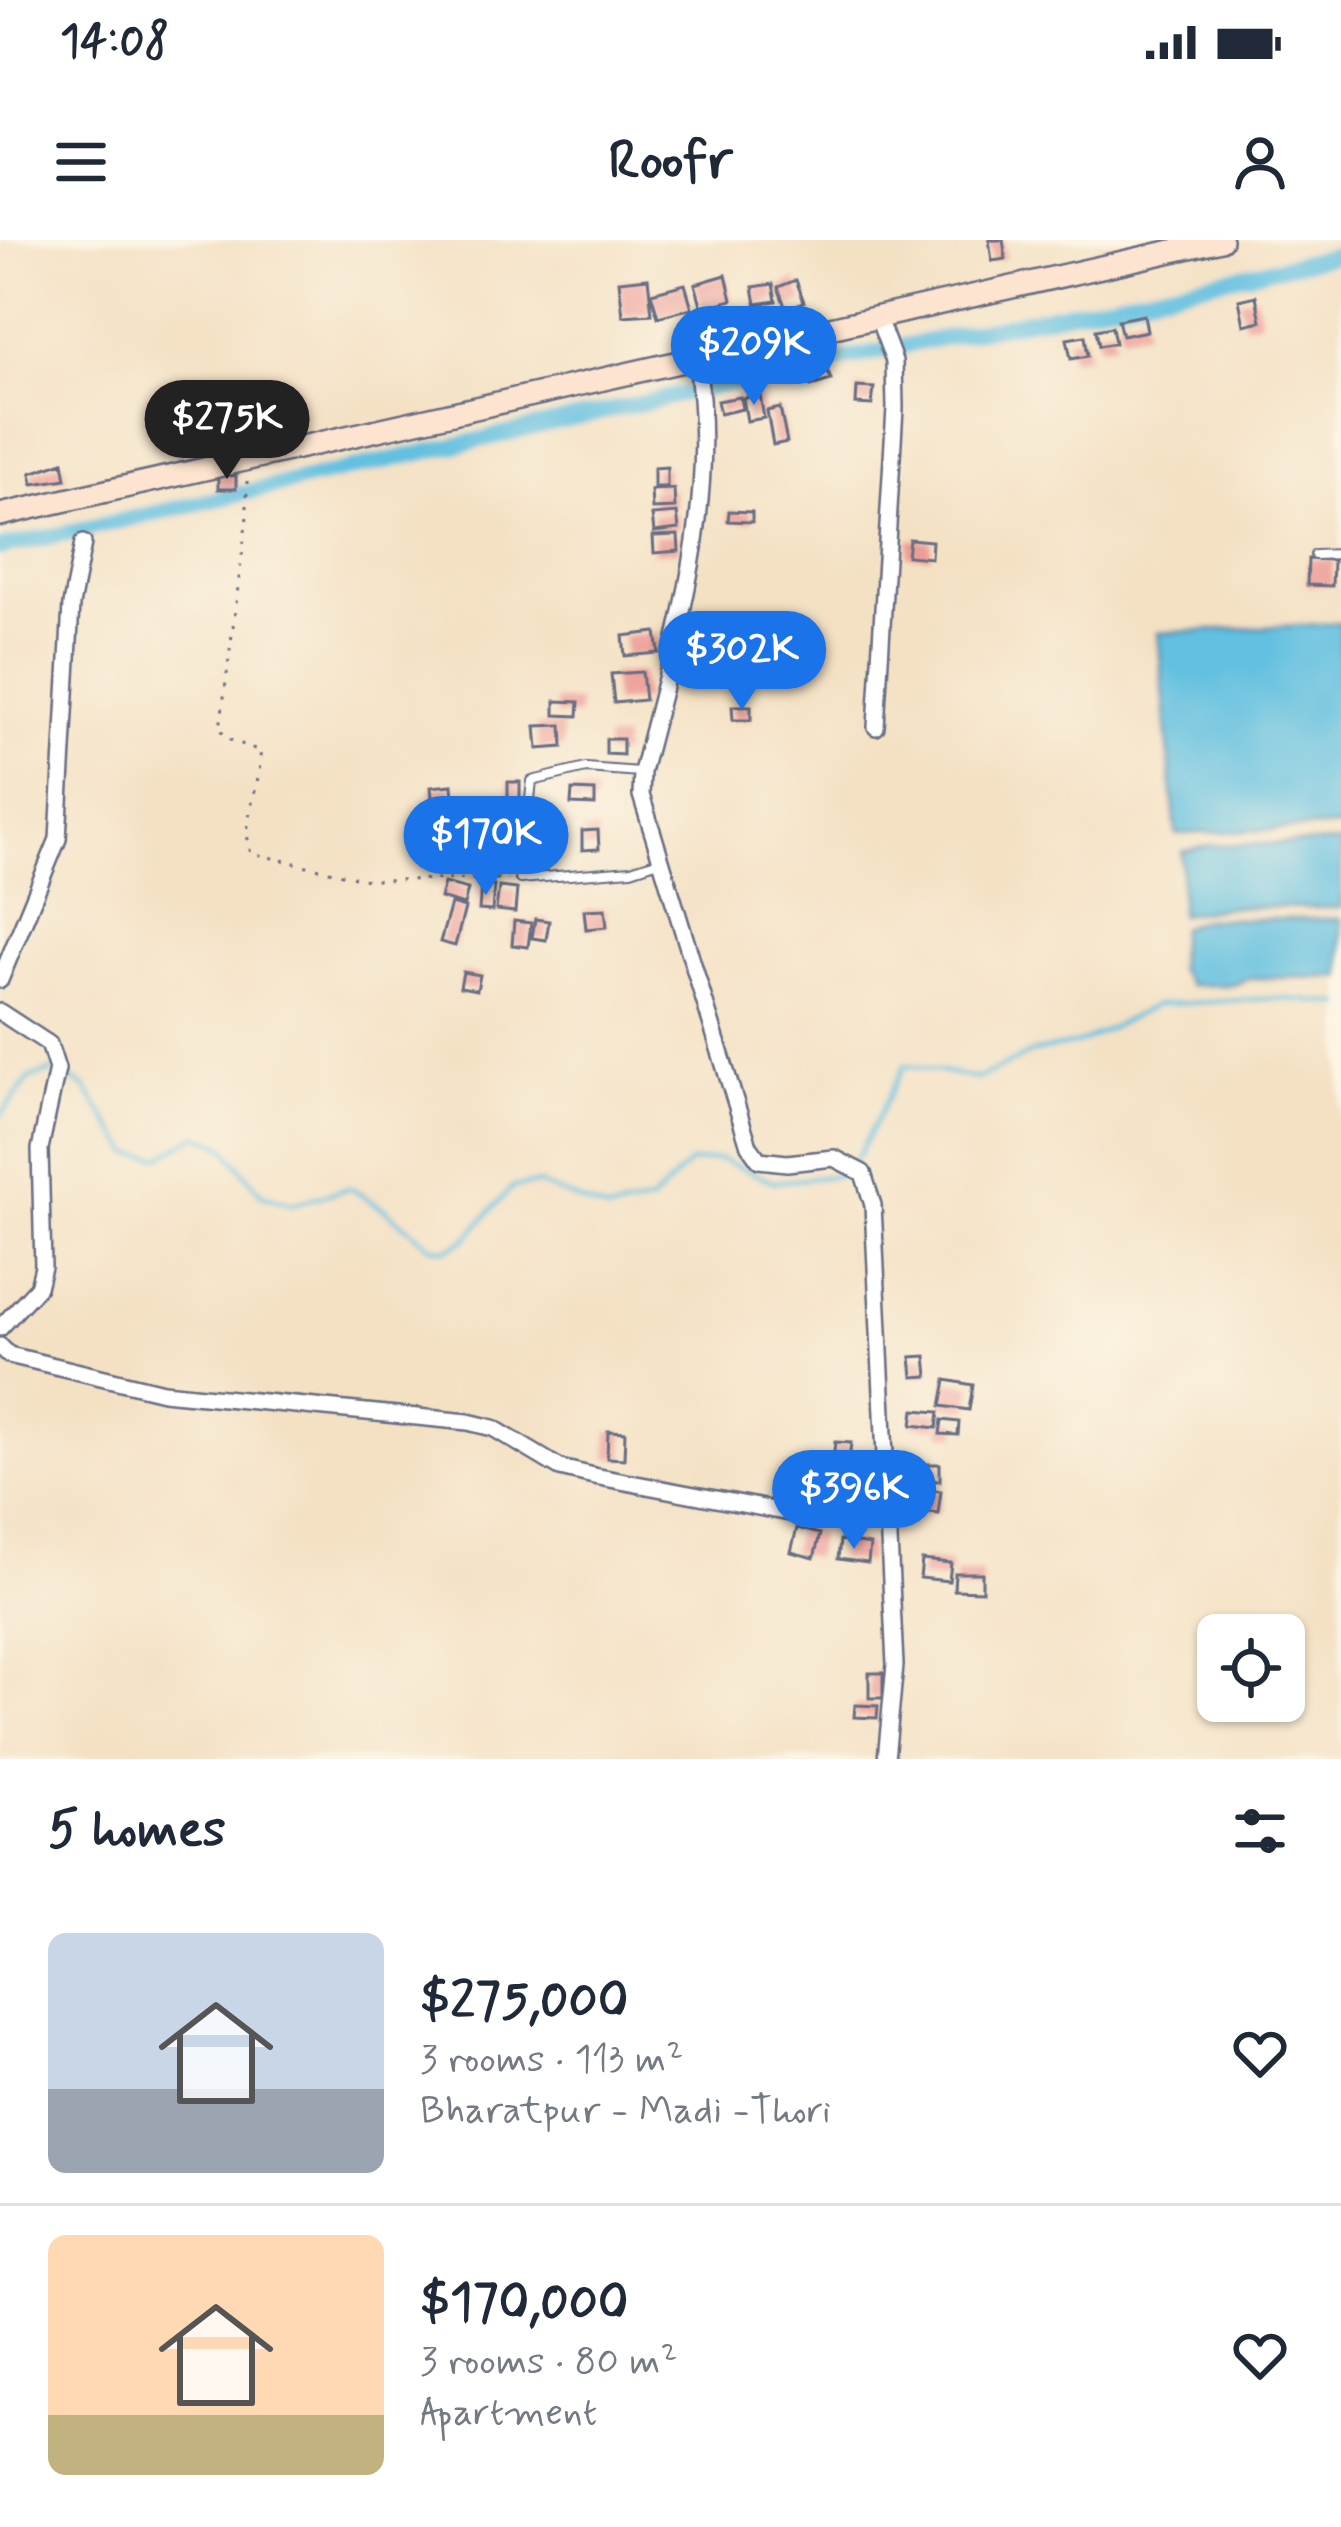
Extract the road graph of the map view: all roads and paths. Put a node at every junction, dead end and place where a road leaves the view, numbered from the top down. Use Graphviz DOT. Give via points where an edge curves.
graph roads {
  1 [pos="1221,240"];
  2 [pos="878,318"];
  3 [pos="697,358"];
  4 [pos="247,478"];
  5 [pos="0,514"];
  6 [pos="82,544"];
  7 [pos="1341,554"];
  8 [pos="1315,555"];
  9 [pos="876,727"];
  10 [pos="642,772"];
  11 [pos="529,808"];
  12 [pos="660,861"];
  13 [pos="520,879"];
  14 [pos="0,980"];
  15 [pos="0,1012"];
  16 [pos="0,1328"];
  17 [pos="0,1346"];
  18 [pos="887,1518"];
  19 [pos="886,1759"];
  1 -- 2 [label="main road"];
  2 -- 3 [label="main road"];
  2 -- 9 [label="street" via="894,361 895,408"];
  3 -- 5 [label="main road"];
  3 -- 10 [label="street" via="704,405 694,570"];
  4 -- 13 [label="path" via="220,728 260,751 246,839 251,853 368,880"];
  6 -- 14 [label="street" via="71,605 58,839"];
  7 -- 8 [label="lane"];
  10 -- 11 [label="lane" via="586,768 532,781"];
  10 -- 12 [label="street"];
  12 -- 13 [label="lane"];
  12 -- 18 [label="street" via="749,1146 759,1160 834,1158 863,1173 873,1205"];
  15 -- 16 [label="street" via="49,1044 56,1069 40,1149 43,1267 38,1287"];
  17 -- 18 [label="street" via="9,1355 163,1392 468,1422 560,1468 594,1476 790,1513"];
  18 -- 19 [label="street" via="895,1665"];
}
